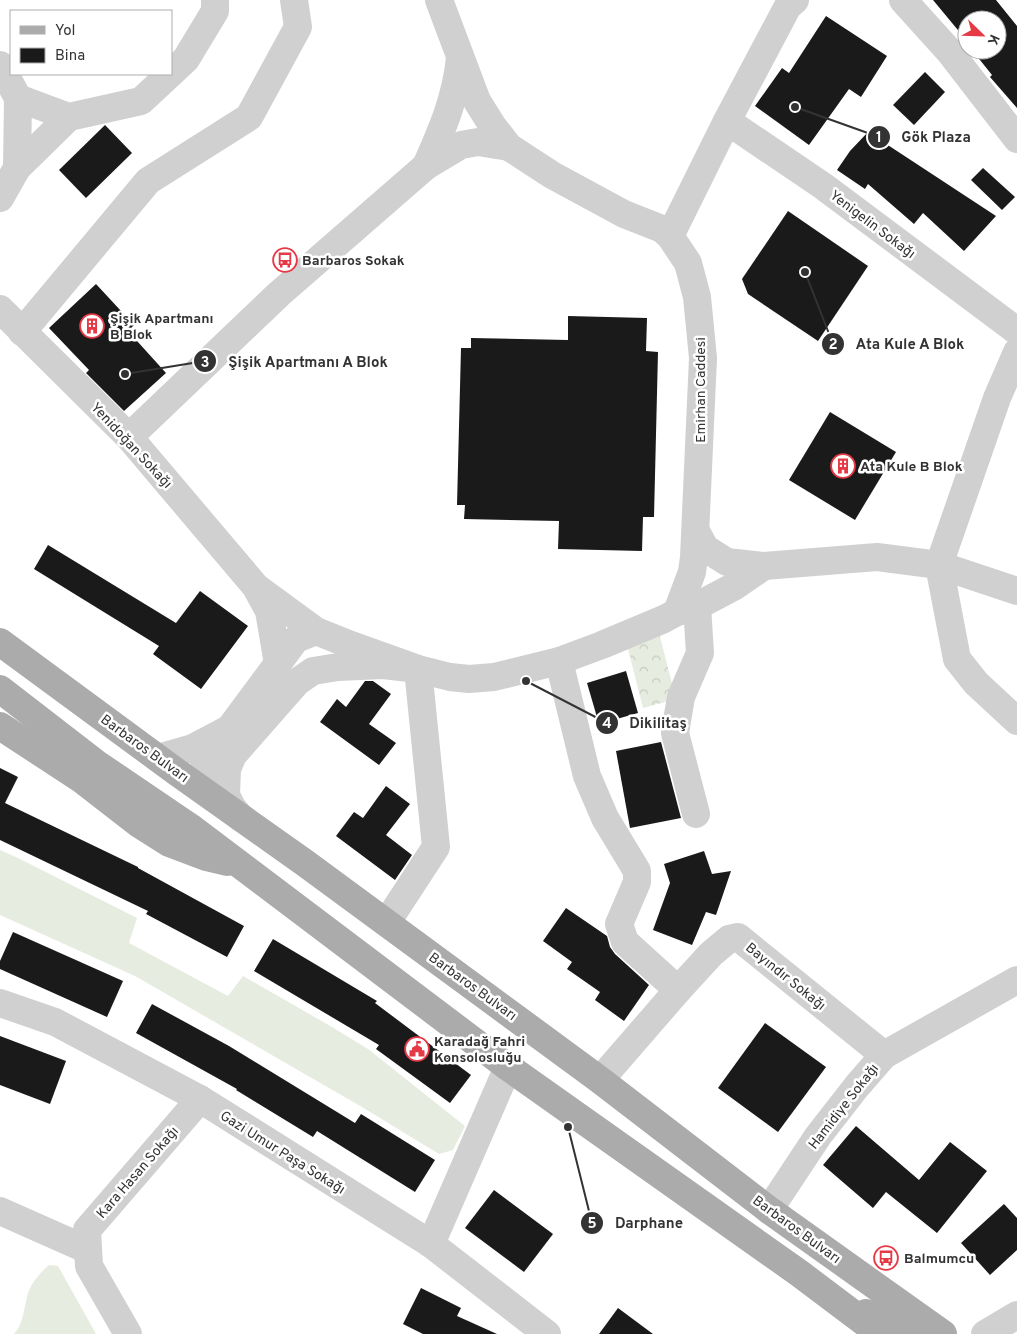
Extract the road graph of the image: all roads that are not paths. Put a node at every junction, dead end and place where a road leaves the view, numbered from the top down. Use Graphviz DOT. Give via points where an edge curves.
graph roads {
  1 [pos="215,0"];
  2 [pos="294,0"];
  3 [pos="439,0"];
  4 [pos="795,0"];
  5 [pos="903,0"];
  6 [pos="460,54"];
  7 [pos="0,65"];
  8 [pos="172,72"];
  9 [pos="169,75"];
  10 [pos="18,98"];
  11 [pos="69,117"];
  12 [pos="727,121"];
  13 [pos="1016,135"];
  14 [pos="509,147"];
  15 [pos="426,166"];
  16 [pos="17,168"];
  17 [pos="0,198"];
  18 [pos="670,236"];
  19 [pos="0,309"];
  20 [pos="1017,331"];
  21 [pos="22,332"];
  22 [pos="1017,352"];
  23 [pos="1007,400"];
  24 [pos="129,438"];
  25 [pos="696,531"];
  26 [pos="939,565"];
  27 [pos="764,566"];
  28 [pos="256,587"];
  29 [pos="1017,591"];
  30 [pos="687,609"];
  31 [pos="316,631"];
  32 [pos="0,642"];
  33 [pos="559,661"];
  34 [pos="278,664"];
  35 [pos="418,669"];
  36 [pos="0,689"];
  37 [pos="107,721"];
  38 [pos="1017,721"];
  39 [pos="0,726"];
  40 [pos="230,728"];
  41 [pos="158,758"];
  42 [pos="97,764"];
  43 [pos="65,769"];
  44 [pos="194,784"];
  45 [pos="696,814"];
  46 [pos="241,818"];
  47 [pos="190,827"];
  48 [pos="243,866"];
  49 [pos="386,922"];
  50 [pos="1017,980"];
  51 [pos="678,990"];
  52 [pos="0,1003"];
  53 [pos="884,1055"];
  54 [pos="508,1066"];
  55 [pos="600,1080"];
  56 [pos="200,1099"];
  57 [pos="768,1210"];
  58 [pos="0,1211"];
  59 [pos="431,1244"];
  60 [pos="88,1250"];
  61 [pos="835,1300"];
  62 [pos="1017,1315"];
  63 [pos="128,1334"];
  64 [pos="547,1334"];
  65 [pos="880,1334"];
  66 [pos="904,1334"];
  67 [pos="943,1334"];
  68 [pos="985,1334"];
  1 -- 8 [label="street" via="215,11 186,59"];
  2 -- 21 [label="street" via="298,27 250,117 148,181"];
  3 -- 6 [label="street"];
  4 -- 12 [label="street" via="788,6"];
  5 -- 13 [label="street" via="949,51"];
  6 -- 14 [label="street" via="477,101"];
  6 -- 15 [label="street" via="451,104"];
  7 -- 10 [label="street"];
  9 -- 11 [label="street" via="141,101"];
  10 -- 11 [label="street"];
  10 -- 16 [label="street"];
  11 -- 16 [label="street"];
  12 -- 18 [label="street"];
  12 -- 20 [label="street, Yenigelin Sokağı" via="823,186"];
  14 -- 15 [label="street" via="478,142 461,145"];
  14 -- 18 [label="street, Emirhan Caddesi" via="552,175"];
  15 -- 24 [label="street" via="279,294"];
  16 -- 17 [label="street"];
  18 -- 25 [label="street, Emirhan Caddesi" via="688,263 697,297 703,358"];
  19 -- 21 [label="street, Yenidoğan Sokağı"];
  21 -- 24 [label="street, Yenidoğan Sokağı"];
  22 -- 23 [label="street"];
  23 -- 26 [label="street"];
  24 -- 28 [label="street, Yenidoğan Sokağı"];
  25 -- 27 [label="street" via="705,548 727,562"];
  25 -- 30 [label="street, Emirhan Caddesi" via="692,572 686,590"];
  26 -- 27 [label="street" via="877,557"];
  26 -- 29 [label="street"];
  26 -- 38 [label="street" via="956,658 976,683"];
  27 -- 30 [label="street" via="735,586"];
  28 -- 31 [label="street"];
  28 -- 34 [label="street" via="269,611"];
  30 -- 33 [label="street"];
  30 -- 45 [label="street" via="699,626 700,653 681,697 675,733"];
  31 -- 34 [label="street" via="296,639"];
  31 -- 35 [label="street"];
  32 -- 37 [label="main road, Barbaros Bulvarı"];
  33 -- 35 [label="street" via="494,677 469,679"];
  33 -- 51 [label="street" via="587,776 605,818 637,871 637,882 618,924 625,942"];
  34 -- 40 [label="street"];
  35 -- 46 [label="street" via="383,665 338,667 313,671 297,682 233,756 227,769 226,795"];
  35 -- 49 [label="street" via="436,847"];
  36 -- 42 [label="main road"];
  37 -- 41 [label="main road, Barbaros Bulvarı"];
  37 -- 42 [label="main road" via="105,745"];
  39 -- 43 [label="main road"];
  40 -- 41 [label="street" via="193,748"];
  40 -- 44 [label="street"];
  41 -- 44 [label="main road, Barbaros Bulvarı"];
  42 -- 43 [label="main road" via="83,772"];
  42 -- 47 [label="main road"];
  43 -- 48 [label="main road" via="139,824 169,842 206,857"];
  44 -- 46 [label="main road, Barbaros Bulvarı"];
  44 -- 47 [label="main road" via="189,801"];
  46 -- 49 [label="main road, Barbaros Bulvarı"];
  47 -- 48 [label="main road"];
  48 -- 54 [label="main road"];
  49 -- 55 [label="main road, Barbaros Bulvarı"];
  50 -- 53 [label="street, Hamidiye Sokağı"];
  51 -- 53 [label="street, Bayındır Sokağı" via="729,938 738,937"];
  51 -- 55 [label="street, Bayındır Sokağı"];
  52 -- 56 [label="street, Gazi Umur Paşa Sokağı" via="55,1022"];
  53 -- 57 [label="street, Hamidiye Sokağı" via="818,1136"];
  54 -- 59 [label="street"];
  54 -- 61 [label="main road"];
  55 -- 57 [label="main road, Barbaros Bulvarı"];
  56 -- 59 [label="street, Gazi Umur Paşa Sokağı"];
  56 -- 60 [label="street, Kara Hasan Sokağı" via="87,1230"];
  57 -- 67 [label="main road, Barbaros Bulvarı"];
  58 -- 60 [label="street"];
  59 -- 64 [label="street, Gazi Umur Paşa Sokağı"];
  60 -- 63 [label="street, Kara Hasan Sokağı" via="89,1266"];
  61 -- 65 [label="main road"];
  61 -- 66 [label="main road" via="878,1318"];
  62 -- 68 [label="street"];
}
